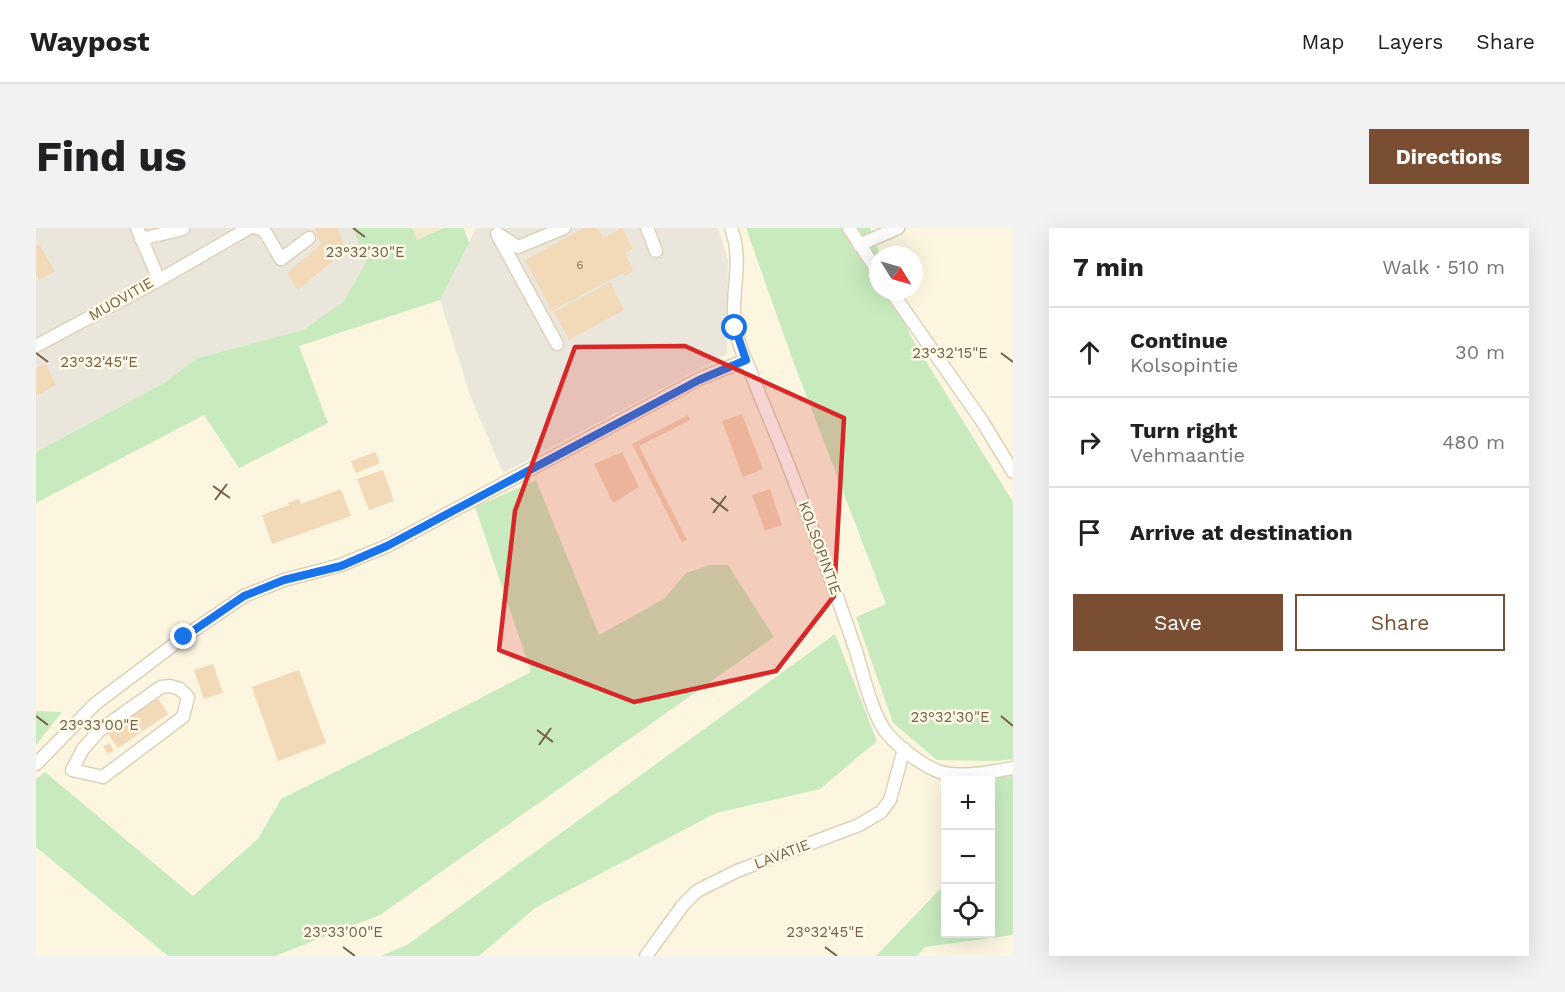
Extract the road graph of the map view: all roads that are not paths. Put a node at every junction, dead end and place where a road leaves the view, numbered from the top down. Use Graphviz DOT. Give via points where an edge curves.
graph roads {
  1 [pos="249,228"];
  2 [pos="257,228"];
  3 [pos="564,228"];
  4 [pos="647,228"];
  5 [pos="731,228"];
  6 [pos="849,228"];
  7 [pos="898,228"];
  8 [pos="183,229"];
  9 [pos="496,231"];
  10 [pos="238,232"];
  11 [pos="139,233"];
  12 [pos="309,238"];
  13 [pos="859,245"];
  14 [pos="657,251"];
  15 [pos="869,259"];
  16 [pos="159,280"];
  17 [pos="897,300"];
  18 [pos="557,344"];
  19 [pos="36,346"];
  20 [pos="746,360"];
  21 [pos="1013,472"];
  22 [pos="161,687"];
  23 [pos="904,749"];
  24 [pos="36,764"];
  25 [pos="1013,768"];
  26 [pos="646,956"];
  1 -- 10 [label="street"];
  2 -- 12 [label="street" via="264,230 281,259"];
  3 -- 9 [label="street" via="518,247"];
  4 -- 14 [label="street"];
  5 -- 20 [label="street, KOLSOPINTIE" via="736,242 735,328"];
  6 -- 13 [label="street"];
  7 -- 13 [label="street"];
  8 -- 11 [label="street"];
  9 -- 18 [label="street"];
  10 -- 16 [label="street"];
  11 -- 16 [label="street, MUOVITIE"];
  13 -- 15 [label="street"];
  16 -- 19 [label="street, MUOVITIE"];
  17 -- 21 [label="street"];
  20 -- 23 [label="street, KOLSOPINTIE" via="801,497 875,710 886,731"];
  20 -- 24 [label="street" via="699,380 387,546 341,566 284,580 244,596 95,704"];
  22 -- 22 [label="street" via="180,689 188,698 183,717 103,777 72,770 83,749 100,730"];
  23 -- 25 [label="street, KOLSOPINTIE" via="925,765 947,774"];
  23 -- 26 [label="street, LAVATIE" via="890,800 880,812 859,825 736,871 697,891"];
}
